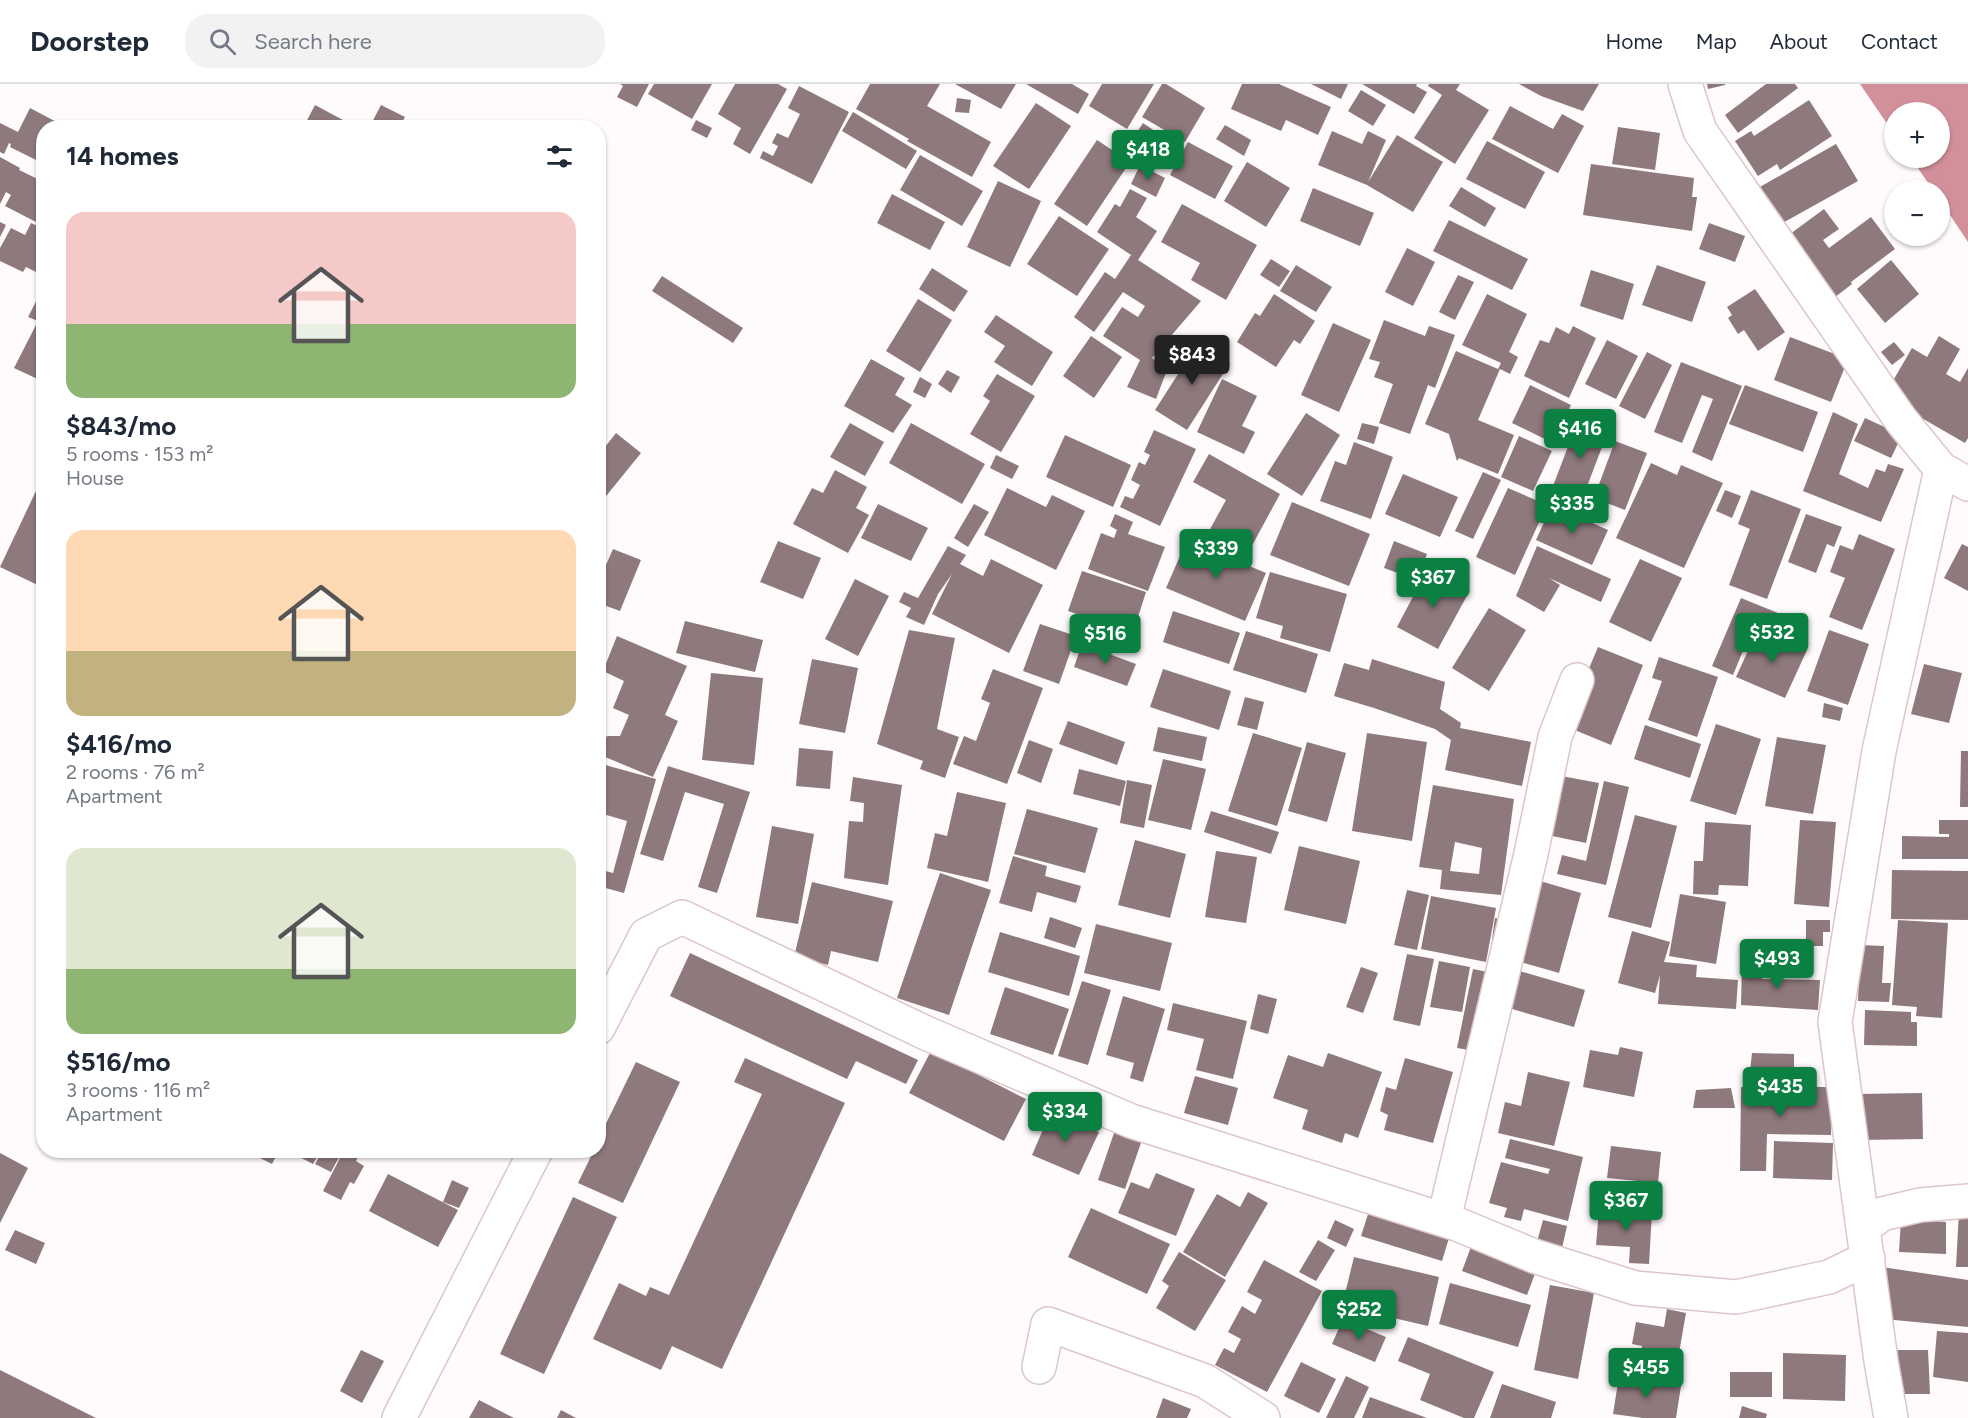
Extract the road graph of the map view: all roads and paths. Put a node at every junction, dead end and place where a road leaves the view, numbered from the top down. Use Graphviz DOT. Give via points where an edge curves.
graph roads {
  1 [pos="1685,84"];
  2 [pos="1955,476"];
  3 [pos="1577,680"];
  4 [pos="606,1012"];
  5 [pos="532,1158"];
  6 [pos="1968,1201"];
  7 [pos="1444,1219"];
  8 [pos="1866,1243"];
  9 [pos="1039,1367"];
  10 [pos="399,1418"];
  11 [pos="1263,1418"];
  12 [pos="1891,1418"];
  1 -- 2 [label="street" via="1700,131 1901,420"];
  2 -- 8 [label="street" via="1879,752 1835,1022"];
  3 -- 7 [label="street" via="1555,737"];
  4 -- 7 [label="street" via="646,935 682,916 926,1033 1131,1121"];
  5 -- 10 [label="street"];
  6 -- 8 [label="street" via="1920,1205 1882,1214"];
  7 -- 8 [label="street" via="1534,1256 1635,1288 1736,1297 1829,1277"];
  8 -- 12 [label="street"];
  9 -- 11 [label="street" via="1047,1324 1205,1381"];
}
